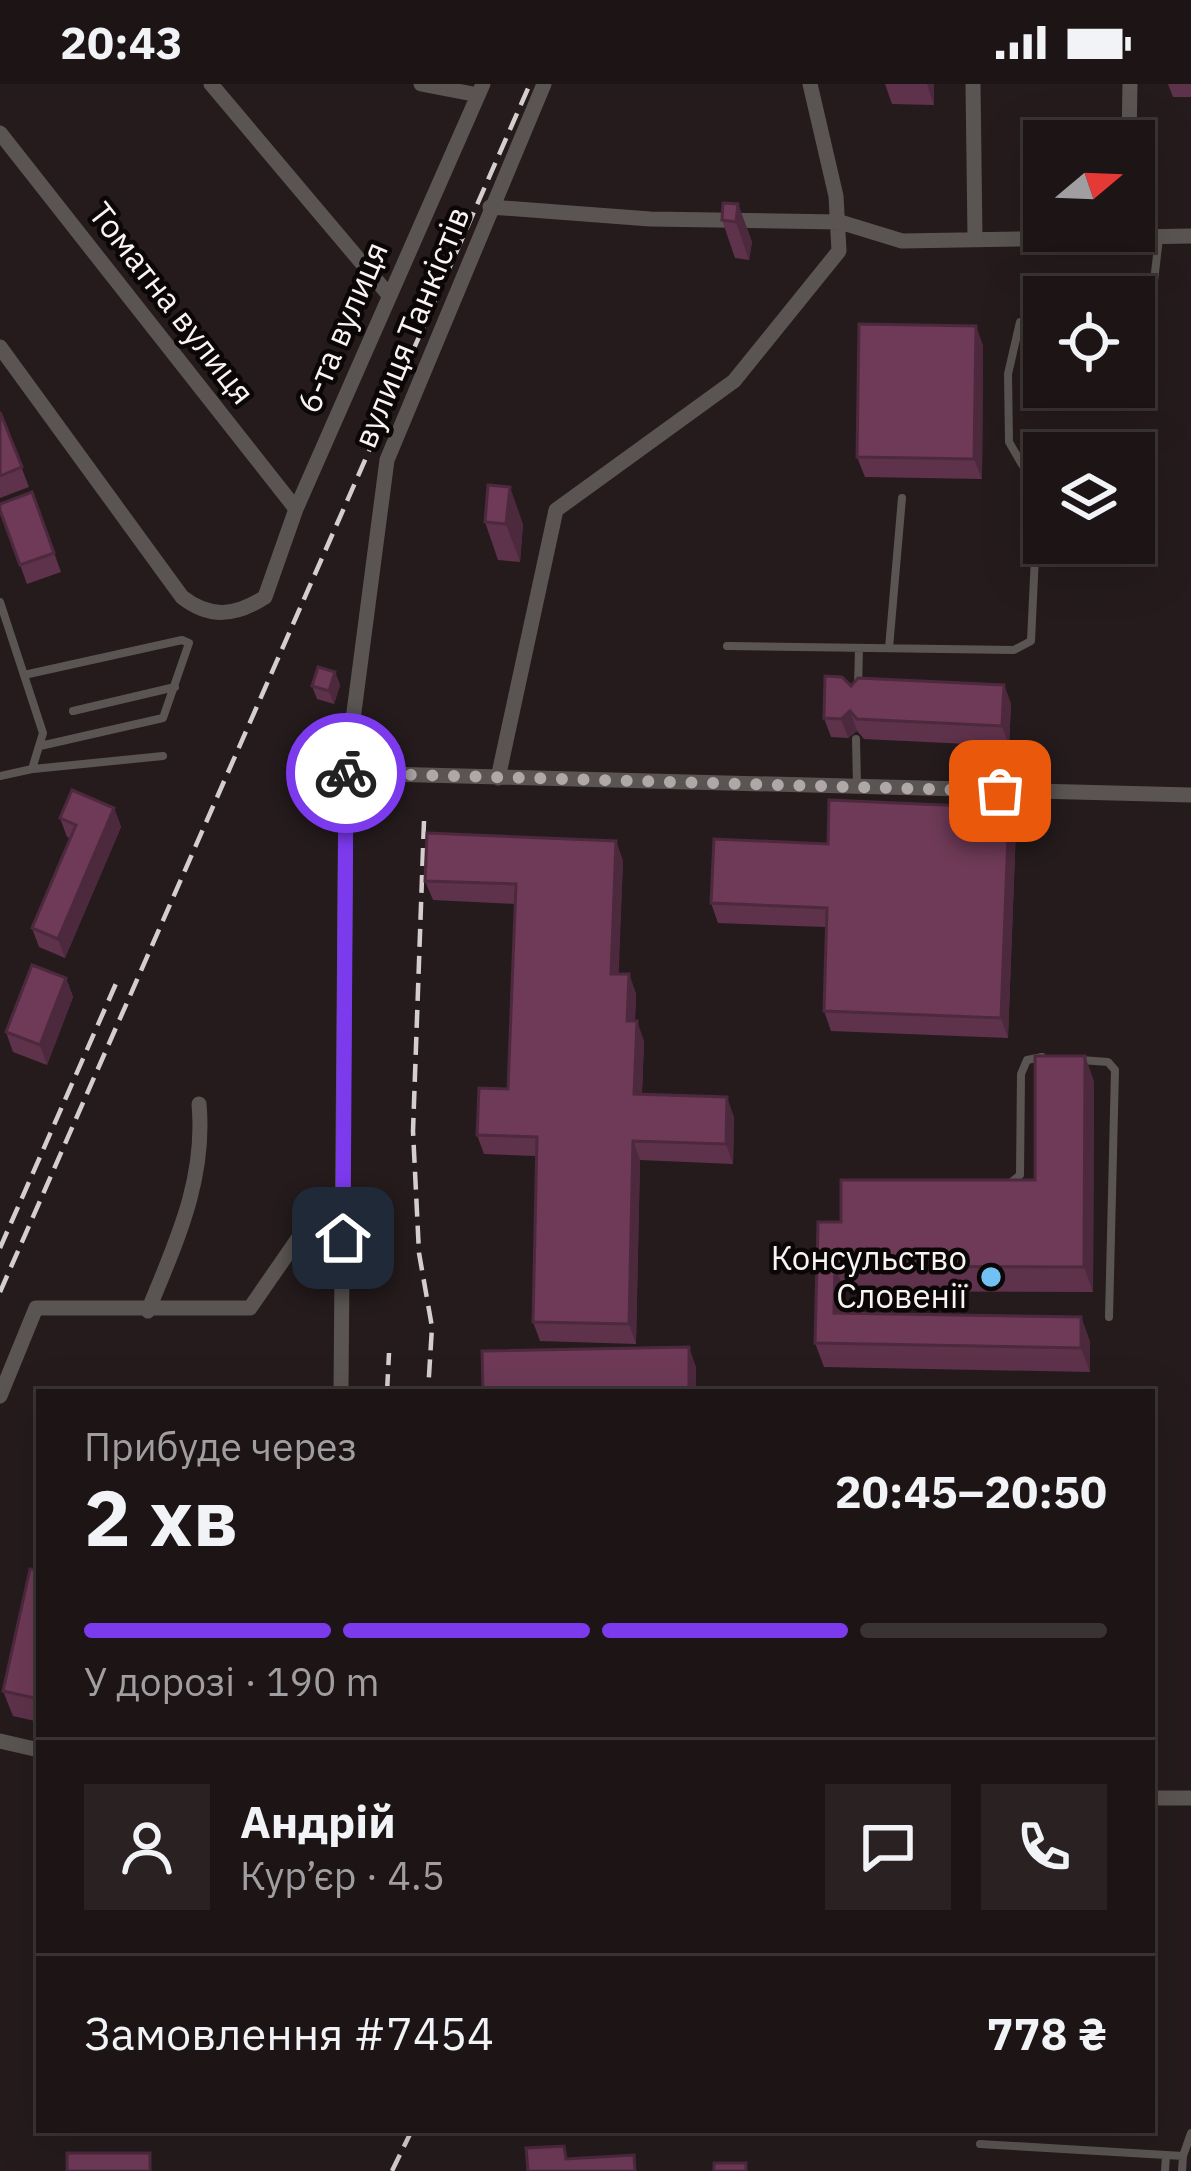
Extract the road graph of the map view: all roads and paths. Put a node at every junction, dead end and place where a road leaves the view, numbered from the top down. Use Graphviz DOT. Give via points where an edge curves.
graph roads {
  1 [pos="211,84"];
  2 [pos="421,84"];
  3 [pos="544,84"];
  4 [pos="810,84"];
  5 [pos="973,84"];
  6 [pos="1130,84"];
  7 [pos="480,90"];
  8 [pos="1129,120"];
  9 [pos="0,134"];
  10 [pos="490,207"];
  11 [pos="840,222"];
  12 [pos="1023,236"];
  13 [pos="1155,236"];
  14 [pos="1191,236"];
  15 [pos="975,237"];
  16 [pos="1160,237"];
  17 [pos="388,294"];
  18 [pos="1155,294"];
  19 [pos="1023,322"];
  20 [pos="0,347"];
  21 [pos="902,498"];
  22 [pos="296,509"];
  23 [pos="0,602"];
  24 [pos="727,646"];
  25 [pos="859,647"];
  26 [pos="889,648"];
  27 [pos="23,675"];
  28 [pos="176,687"];
  29 [pos="857,697"];
  30 [pos="73,711"];
  31 [pos="856,739"];
  32 [pos="40,746"];
  33 [pos="163,756"];
  34 [pos="32,769"];
  35 [pos="346,773"];
  36 [pos="0,776"];
  37 [pos="498,778"];
  38 [pos="857,788"];
  39 [pos="1191,795"];
  40 [pos="1054,1058"];
  41 [pos="1072,1059"];
  42 [pos="199,1104"];
  43 [pos="1006,1184"];
  44 [pos="343,1199"];
  45 [pos="148,1311"];
  46 [pos="1109,1317"];
  47 [pos="340,1389"];
  48 [pos="0,1396"];
  49 [pos="0,1741"];
  50 [pos="36,1749"];
  51 [pos="1155,1798"];
  52 [pos="1191,1798"];
  53 [pos="1191,2133"];
  54 [pos="980,2144"];
  55 [pos="1166,2155"];
  56 [pos="1183,2156"];
  57 [pos="1165,2171"];
  58 [pos="1182,2171"];
  1 -- 17 [label="street"];
  2 -- 7 [label="street"];
  3 -- 10 [label="street, вулиця Танкістів"];
  4 -- 11 [label="street"];
  5 -- 15 [label="street"];
  6 -- 8 [label="street"];
  7 -- 17 [label="street, 6-та вулиця"];
  9 -- 22 [label="street, Томатна вулиця"];
  10 -- 11 [label="street"];
  10 -- 35 [label="street, вулиця Танкістів" via="387,460"];
  11 -- 15 [label="street" via="902,241"];
  11 -- 37 [label="street" via="839,251 734,381 556,510"];
  12 -- 15 [label="street"];
  13 -- 16 [label="street"];
  14 -- 16 [label="street"];
  16 -- 18 [label="lane"];
  17 -- 22 [label="street, 6-та вулиця"];
  19 -- 26 [label="lane" via="1007,374 1010,442 1038,492 1031,641 1014,650"];
  20 -- 22 [label="street, 6-та вулиця" via="182,597 212,614 265,596"];
  21 -- 26 [label="lane"];
  23 -- 27 [label="lane"];
  24 -- 25 [label="lane"];
  25 -- 26 [label="lane"];
  25 -- 29 [label="lane"];
  27 -- 28 [label="lane" via="182,640 190,651"];
  27 -- 32 [label="lane"];
  28 -- 30 [label="lane"];
  28 -- 32 [label="lane" via="156,721"];
  31 -- 38 [label="lane"];
  32 -- 34 [label="lane"];
  33 -- 34 [label="lane"];
  34 -- 36 [label="lane"];
  35 -- 37 [label="street"];
  35 -- 44 [label="street, вулиця Танкістів"];
  37 -- 38 [label="street"];
  38 -- 39 [label="street"];
  40 -- 43 [label="lane" via="1027,1060 1021,1074 1020,1175"];
  41 -- 46 [label="lane" via="1108,1062 1115,1070"];
  42 -- 45 [label="street" via="195,1188"];
  44 -- 45 [label="street" via="324,1201 250,1309"];
  44 -- 47 [label="street, вулиця Танкістів"];
  45 -- 48 [label="street" via="36,1308"];
  49 -- 50 [label="street"];
  51 -- 52 [label="street"];
  53 -- 56 [label="lane"];
  54 -- 55 [label="lane"];
  55 -- 56 [label="lane"];
  55 -- 57 [label="lane"];
  56 -- 58 [label="lane"];
}
